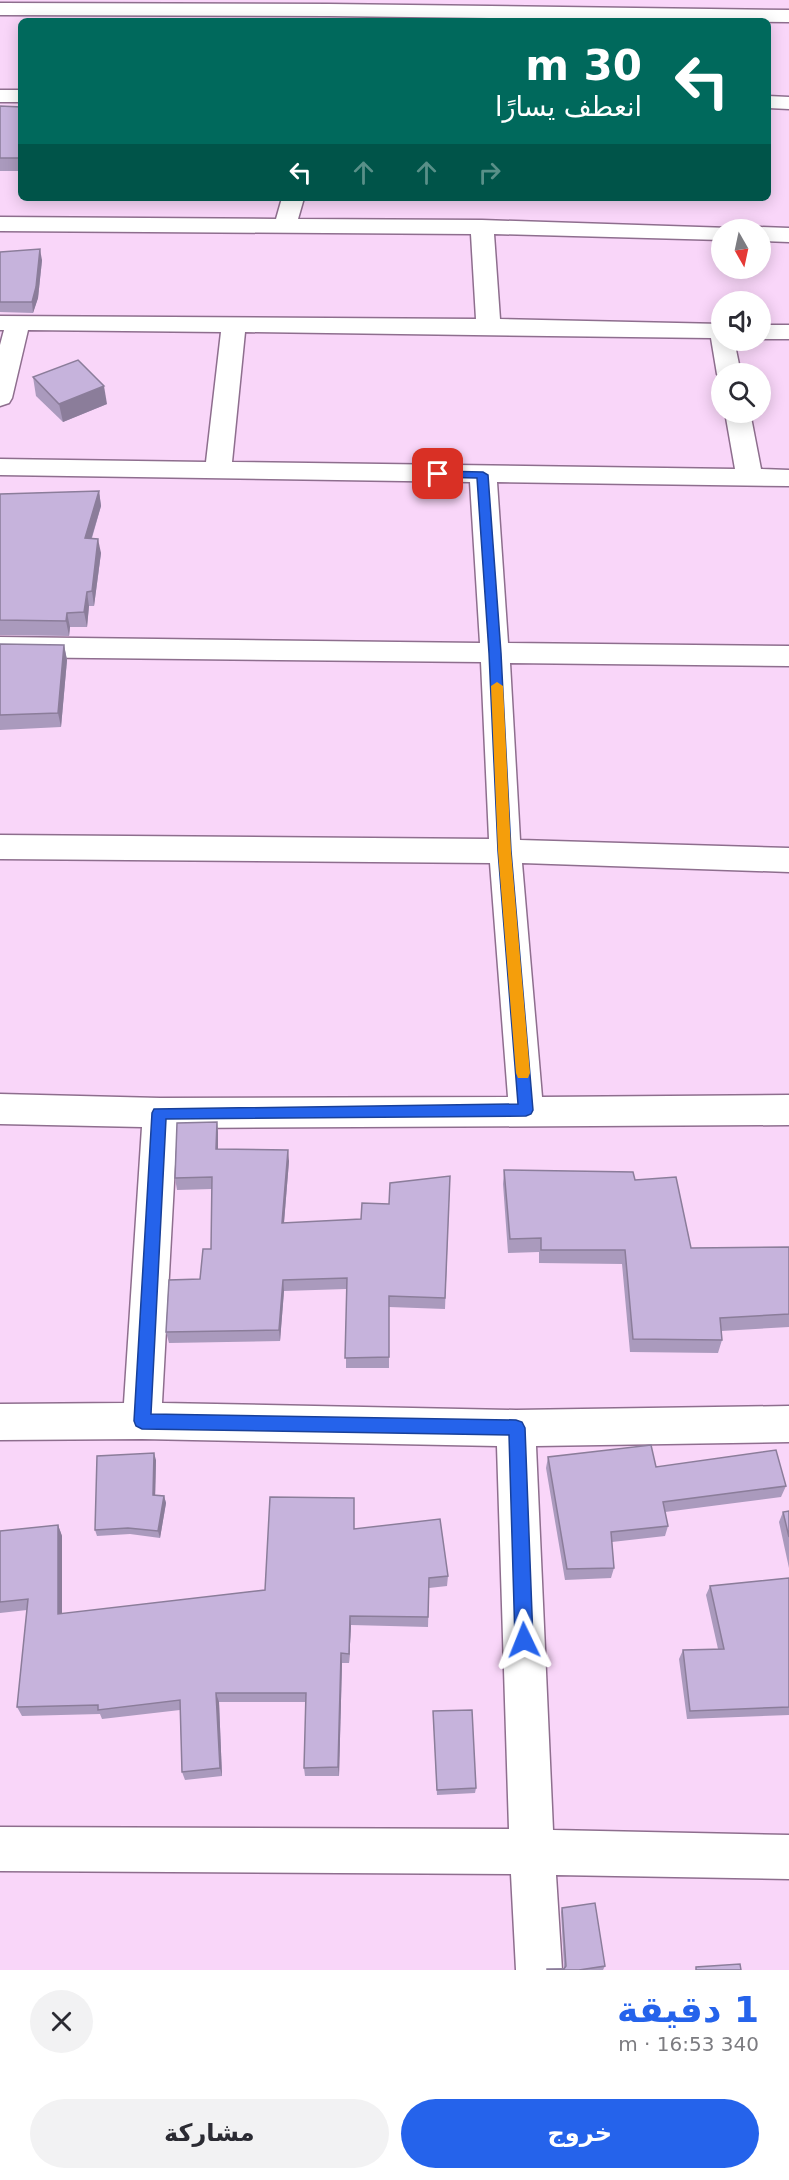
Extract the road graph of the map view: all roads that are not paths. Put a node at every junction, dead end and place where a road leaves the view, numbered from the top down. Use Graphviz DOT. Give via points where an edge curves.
graph roads {
  1 [pos="0,9"];
  2 [pos="89,10"];
  3 [pos="328,10"];
  4 [pos="789,16"];
  5 [pos="533,17"];
  6 [pos="0,96"];
  7 [pos="18,96"];
  8 [pos="771,102"];
  9 [pos="789,103"];
  10 [pos="292,201"];
  11 [pos="0,224"];
  12 [pos="285,227"];
  13 [pos="482,227"];
  14 [pos="711,233"];
  15 [pos="771,234"];
  16 [pos="789,235"];
  17 [pos="8,323"];
  18 [pos="234,326"];
  19 [pos="488,326"];
  20 [pos="771,332"];
  21 [pos="789,332"];
  22 [pos="711,335"];
  23 [pos="0,398"];
  24 [pos="739,423"];
  25 [pos="0,467"];
  26 [pos="218,471"];
  27 [pos="483,475"];
  28 [pos="750,478"];
  29 [pos="789,478"];
  30 [pos="0,647"];
  31 [pos="495,653"];
  32 [pos="789,656"];
  33 [pos="0,847"];
  34 [pos="505,851"];
  35 [pos="789,860"];
  36 [pos="0,1109"];
  37 [pos="526,1110"];
  38 [pos="789,1110"];
  39 [pos="159,1113"];
  40 [pos="142,1421"];
  41 [pos="0,1422"];
  42 [pos="789,1424"];
  43 [pos="516,1428"];
  44 [pos="0,1849"];
  45 [pos="532,1852"];
  46 [pos="789,1857"];
  47 [pos="539,1970"];
  1 -- 2 [label="street"];
  2 -- 3 [label="street"];
  3 -- 5 [label="street"];
  4 -- 5 [label="street"];
  6 -- 7 [label="street"];
  8 -- 9 [label="street"];
  10 -- 12 [label="street"];
  11 -- 12 [label="street"];
  12 -- 13 [label="street"];
  13 -- 14 [label="street"];
  13 -- 19 [label="street"];
  15 -- 16 [label="street"];
  17 -- 18 [label="street"];
  17 -- 23 [label="street"];
  18 -- 19 [label="street"];
  18 -- 26 [label="street"];
  19 -- 22 [label="street"];
  20 -- 21 [label="street"];
  24 -- 28 [label="street"];
  25 -- 26 [label="street"];
  26 -- 27 [label="street"];
  27 -- 28 [label="street"];
  27 -- 31 [label="street"];
  28 -- 29 [label="street"];
  30 -- 31 [label="street"];
  31 -- 32 [label="street"];
  31 -- 34 [label="street"];
  33 -- 34 [label="street"];
  34 -- 35 [label="street"];
  34 -- 37 [label="street"];
  36 -- 39 [label="street"];
  37 -- 38 [label="street"];
  37 -- 39 [label="street"];
  39 -- 40 [label="street"];
  40 -- 41 [label="street"];
  40 -- 43 [label="street"];
  42 -- 43 [label="street"];
  43 -- 45 [label="street"];
  44 -- 45 [label="street"];
  45 -- 46 [label="street"];
  45 -- 47 [label="street"];
}
